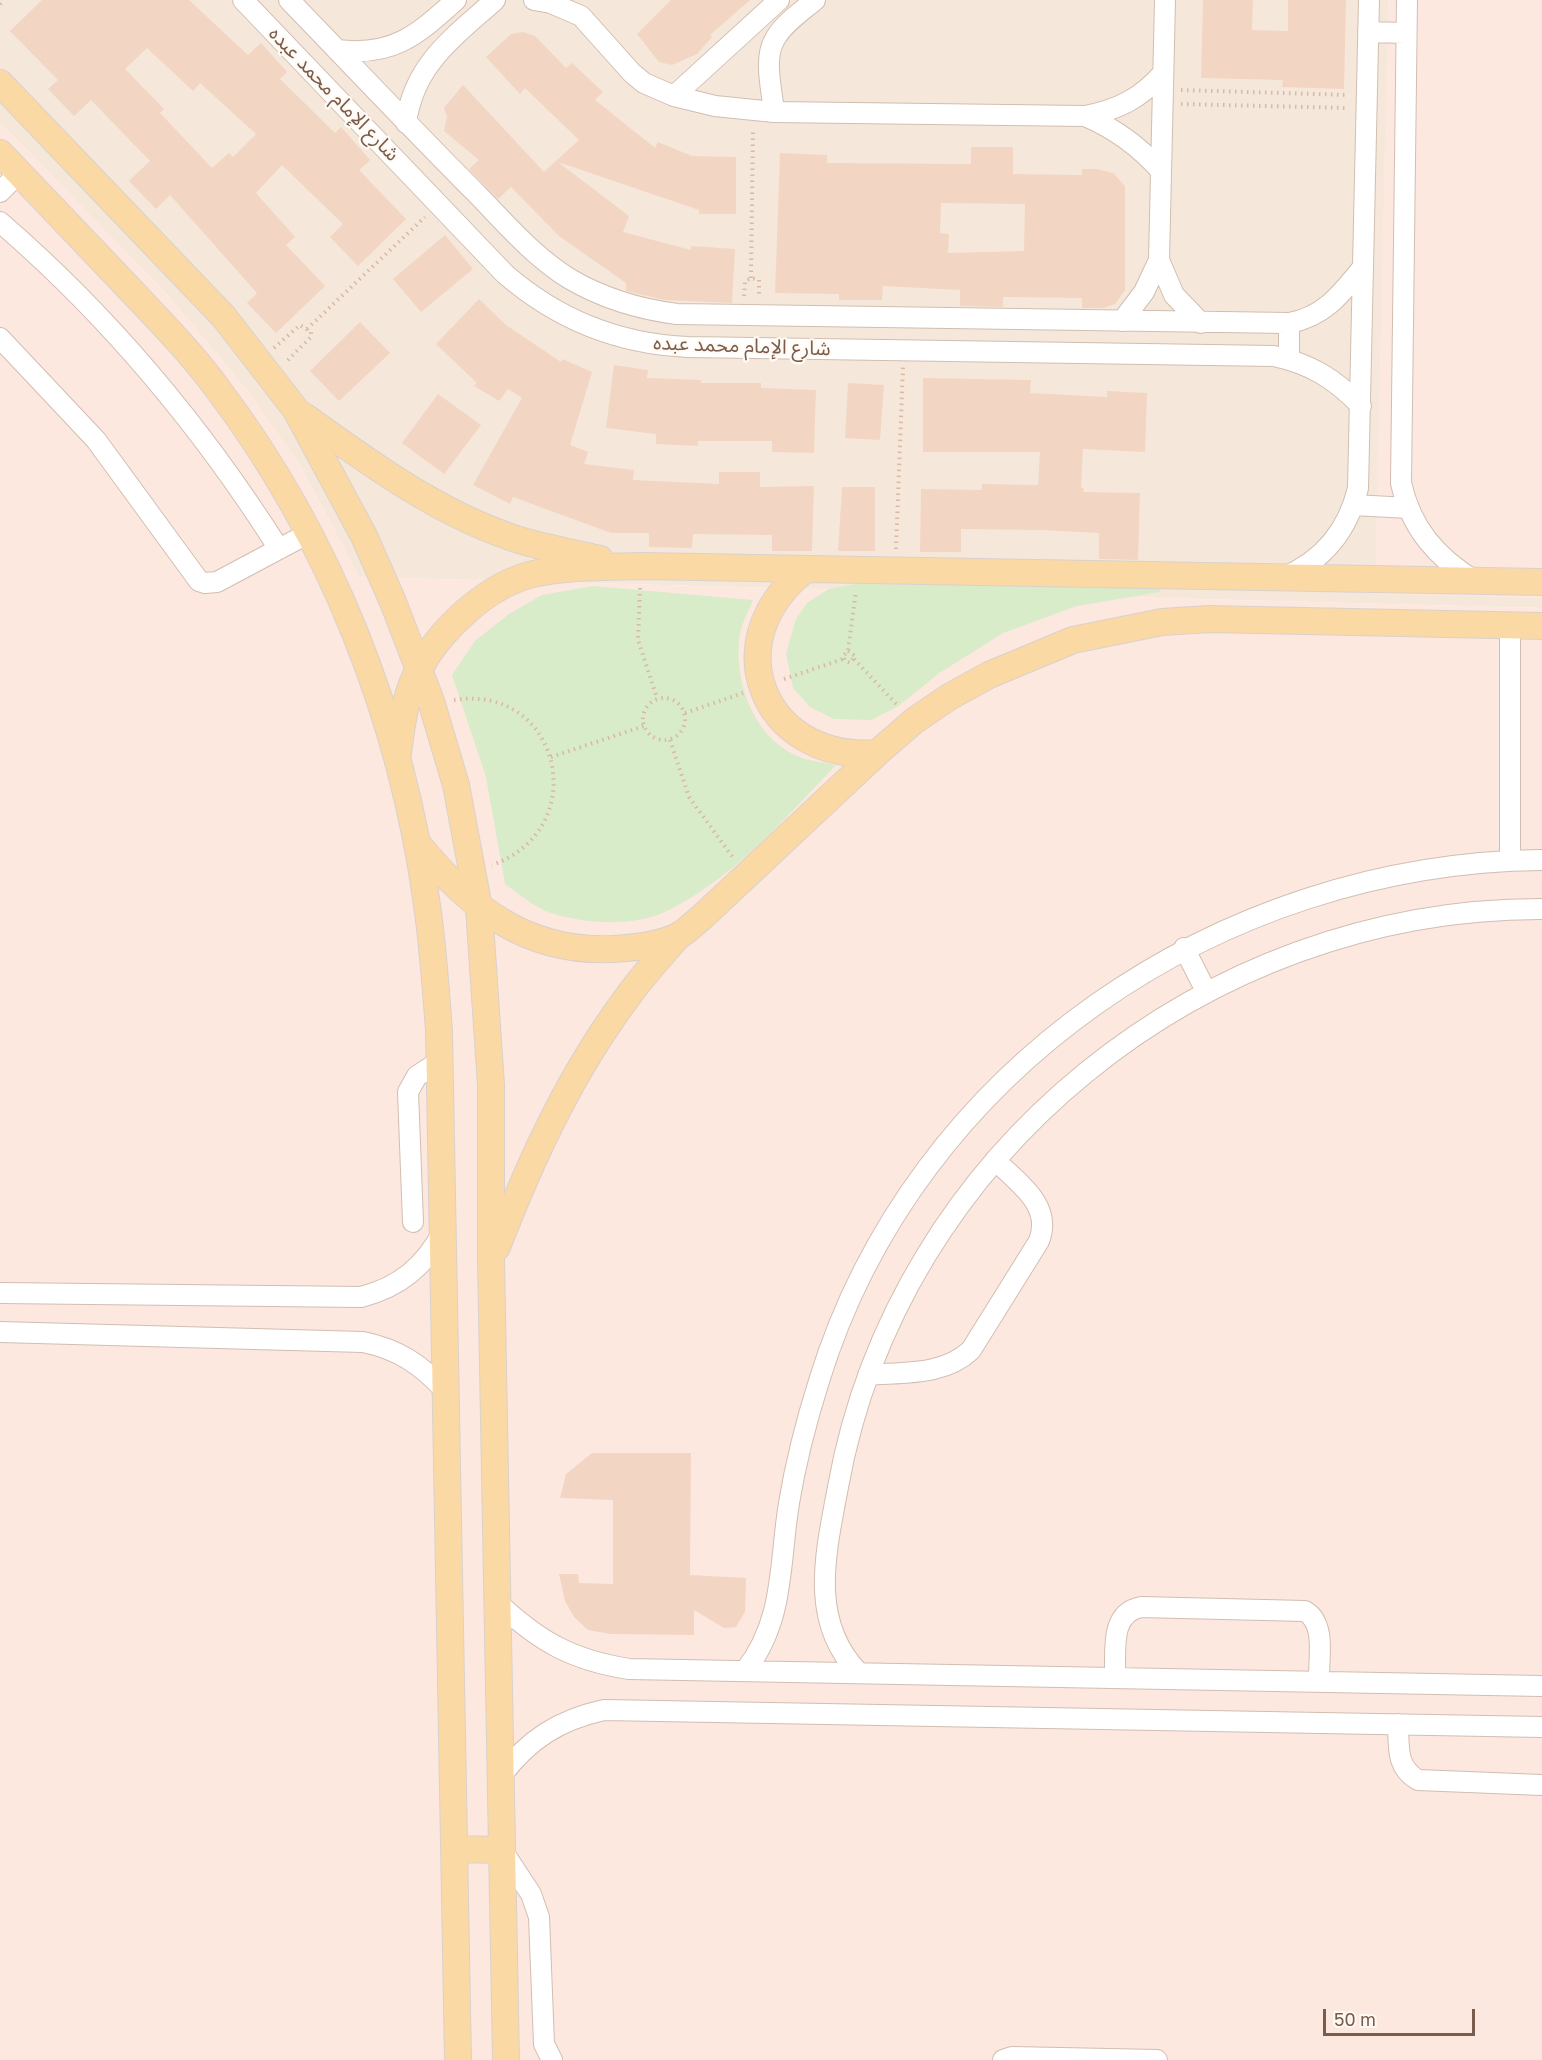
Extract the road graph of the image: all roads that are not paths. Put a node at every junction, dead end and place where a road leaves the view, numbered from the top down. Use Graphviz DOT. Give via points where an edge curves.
graph roads {
  1 [pos="243,0"];
  2 [pos="289,0"];
  3 [pos="456,0"];
  4 [pos="498,0"];
  5 [pos="534,0"];
  6 [pos="779,0"];
  7 [pos="815,0"];
  8 [pos="1165,0"];
  9 [pos="1369,0"];
  10 [pos="1407,0"];
  11 [pos="578,8"];
  12 [pos="750,27"];
  13 [pos="1368,32"];
  14 [pos="418,33"];
  15 [pos="1406,33"];
  16 [pos="771,45"];
  17 [pos="338,50"];
  18 [pos="436,54"];
  19 [pos="0,83"];
  20 [pos="1163,89"];
  21 [pos="675,96"];
  22 [pos="774,112"];
  23 [pos="1085,117"];
  24 [pos="406,123"];
  25 [pos="0,153"];
  26 [pos="1161,171"];
  27 [pos="19,173"];
  28 [pos="0,192"];
  29 [pos="0,222"];
  30 [pos="1159,260"];
  31 [pos="1363,267"];
  32 [pos="1122,321"];
  33 [pos="1201,323"];
  34 [pos="1289,323"];
  35 [pos="0,338"];
  36 [pos="1289,360"];
  37 [pos="1361,406"];
  38 [pos="296,410"];
  39 [pos="1354,505"];
  40 [pos="1408,508"];
  41 [pos="309,533"];
  42 [pos="279,549"];
  43 [pos="642,566"];
  44 [pos="805,570"];
  45 [pos="1282,577"];
  46 [pos="1475,581"];
  47 [pos="1542,582"];
  48 [pos="1510,626"];
  49 [pos="1542,626"];
  50 [pos="418,669"];
  51 [pos="877,753"];
  52 [pos="398,759"];
  53 [pos="417,843"];
  54 [pos="1510,860"];
  55 [pos="1542,860"];
  56 [pos="479,908"];
  57 [pos="1542,909"];
  58 [pos="679,935"];
  59 [pos="1184,948"];
  60 [pos="1206,991"];
  61 [pos="440,1061"];
  62 [pos="995,1160"];
  63 [pos="413,1222"];
  64 [pos="444,1230"];
  65 [pos="491,1261"];
  66 [pos="0,1293"];
  67 [pos="0,1332"];
  68 [pos="868,1375"];
  69 [pos="446,1392"];
  70 [pos="498,1604"];
  71 [pos="745,1671"];
  72 [pos="858,1673"];
  73 [pos="1115,1678"];
  74 [pos="1318,1682"];
  75 [pos="1542,1686"];
  76 [pos="1398,1724"];
  77 [pos="1542,1727"];
  78 [pos="501,1776"];
  79 [pos="1542,1785"];
  80 [pos="455,1849"];
  81 [pos="502,1850"];
  82 [pos="455,2053"];
  83 [pos="506,2060"];
  84 [pos="552,2060"];
  85 [pos="1003,2060"];
  86 [pos="1157,2060"];
  1 -- 36 [label="street, شارع الإمام محمد عبده" via="525,292 567,318 614,336 680,347 1259,355"];
  2 -- 17 [label="street, شارع الإمام محمد عبده"];
  3 -- 14 [label="street"];
  4 -- 18 [label="street"];
  5 -- 11 [label="street"];
  6 -- 12 [label="street"];
  7 -- 16 [label="street"];
  8 -- 20 [label="street"];
  9 -- 13 [label="street"];
  10 -- 15 [label="street"];
  11 -- 21 [label="street" via="632,73"];
  12 -- 16 [label="street"];
  12 -- 21 [label="street"];
  13 -- 15 [label="street"];
  13 -- 31 [label="street"];
  14 -- 17 [label="street" via="384,49"];
  14 -- 18 [label="street"];
  15 -- 40 [label="street" via="1400,470"];
  16 -- 22 [label="street"];
  17 -- 24 [label="street, شارع الإمام محمد عبده"];
  18 -- 24 [label="street" via="415,86"];
  19 -- 38 [label="main road" via="224,317"];
  20 -- 23 [label="street" via="1144,92 1120,107"];
  20 -- 26 [label="street"];
  21 -- 22 [label="street"];
  22 -- 23 [label="street"];
  23 -- 26 [label="street" via="1127,138"];
  24 -- 32 [label="street, شارع الإمام محمد عبده" via="549,264 588,289 631,306 677,314"];
  25 -- 27 [label="main road"];
  26 -- 30 [label="street"];
  27 -- 28 [label="street"];
  27 -- 41 [label="main road" via="196,362 249,431"];
  29 -- 42 [label="street" via="75,290 163,386 241,489"];
  30 -- 32 [label="street" via="1144,292"];
  30 -- 33 [label="street" via="1174,295"];
  31 -- 34 [label="street, شارع الإمام محمد عبده" via="1329,307 1310,318"];
  31 -- 37 [label="street"];
  32 -- 33 [label="street, شارع الإمام محمد عبده"];
  33 -- 34 [label="street, شارع الإمام محمد عبده"];
  34 -- 36 [label="street"];
  35 -- 42 [label="street" via="96,440 199,581 217,582"];
  36 -- 37 [label="street, شارع الإمام محمد عبده" via="1330,377"];
  37 -- 39 [label="street"];
  38 -- 43 [label="main road" via="393,479 476,523 530,543"];
  38 -- 50 [label="main road" via="364,536"];
  39 -- 40 [label="street"];
  39 -- 45 [label="street" via="1327,549 1299,570"];
  40 -- 46 [label="street" via="1438,555"];
  41 -- 42 [label="street"];
  41 -- 52 [label="main road" via="351,623"];
  43 -- 44 [label="main road"];
  43 -- 50 [label="main road" via="557,570 530,575 504,586 472,607"];
  44 -- 45 [label="main road"];
  44 -- 51 [label="main road" via="773,601 763,621 758,654 762,687 783,721 807,741 829,751"];
  45 -- 46 [label="main road"];
  46 -- 47 [label="main road"];
  48 -- 49 [label="main road"];
  48 -- 51 [label="main road" via="1209,619 1162,622 1095,635 1030,656 989,675 914,721"];
  48 -- 54 [label="street"];
  50 -- 52 [label="main road" via="407,703"];
  50 -- 56 [label="main road" via="456,785"];
  51 -- 58 [label="main road"];
  52 -- 53 [label="main road"];
  53 -- 56 [label="main road"];
  53 -- 61 [label="main road" via="434,968"];
  54 -- 55 [label="street"];
  54 -- 59 [label="street" via="1442,866 1375,878 1245,919"];
  56 -- 58 [label="main road" via="531,938 561,946 621,949"];
  56 -- 65 [label="main road" via="491,1085"];
  57 -- 60 [label="street" via="1427,917 1351,934 1277,959"];
  58 -- 65 [label="main road" via="630,993 571,1082 524,1177"];
  59 -- 60 [label="street"];
  59 -- 71 [label="street" via="1123,984 1065,1026 1012,1073 963,1125 881,1240 849,1303 819,1380 793,1483 774,1620 767,1639"];
  60 -- 62 [label="street" via="1111,1052 1058,1095"];
  61 -- 63 [label="street" via="417,1076 408,1092"];
  61 -- 64 [label="main road"];
  62 -- 68 [label="street" via="944,1226 901,1298"];
  62 -- 68 [label="street" via="1041,1209 1043,1231 1039,1241 963,1357 932,1370"];
  64 -- 66 [label="street" via="424,1262 411,1274 361,1297"];
  64 -- 69 [label="main road"];
  65 -- 70 [label="main road"];
  67 -- 69 [label="street" via="363,1342 382,1346 418,1364"];
  68 -- 72 [label="street" via="845,1446 824,1595 830,1630 846,1661"];
  69 -- 80 [label="main road"];
  70 -- 71 [label="street" via="545,1642 600,1665"];
  70 -- 78 [label="main road"];
  71 -- 72 [label="street"];
  72 -- 73 [label="street"];
  73 -- 74 [label="street"];
  73 -- 74 [label="street" via="1118,1626 1126,1613 1141,1607 1220,1608 1298,1610 1311,1615 1318,1626"];
  74 -- 75 [label="street"];
  76 -- 77 [label="street"];
  76 -- 78 [label="street" via="604,1710 564,1722 534,1738"];
  76 -- 79 [label="street" via="1399,1758 1409,1775 1418,1780"];
  78 -- 81 [label="main road"];
  80 -- 81 [label="main road"];
  80 -- 82 [label="main road"];
  81 -- 83 [label="main road"];
  81 -- 84 [label="street" via="531,1894 539,1917 544,2044"];
  85 -- 86 [label="street"];
}
